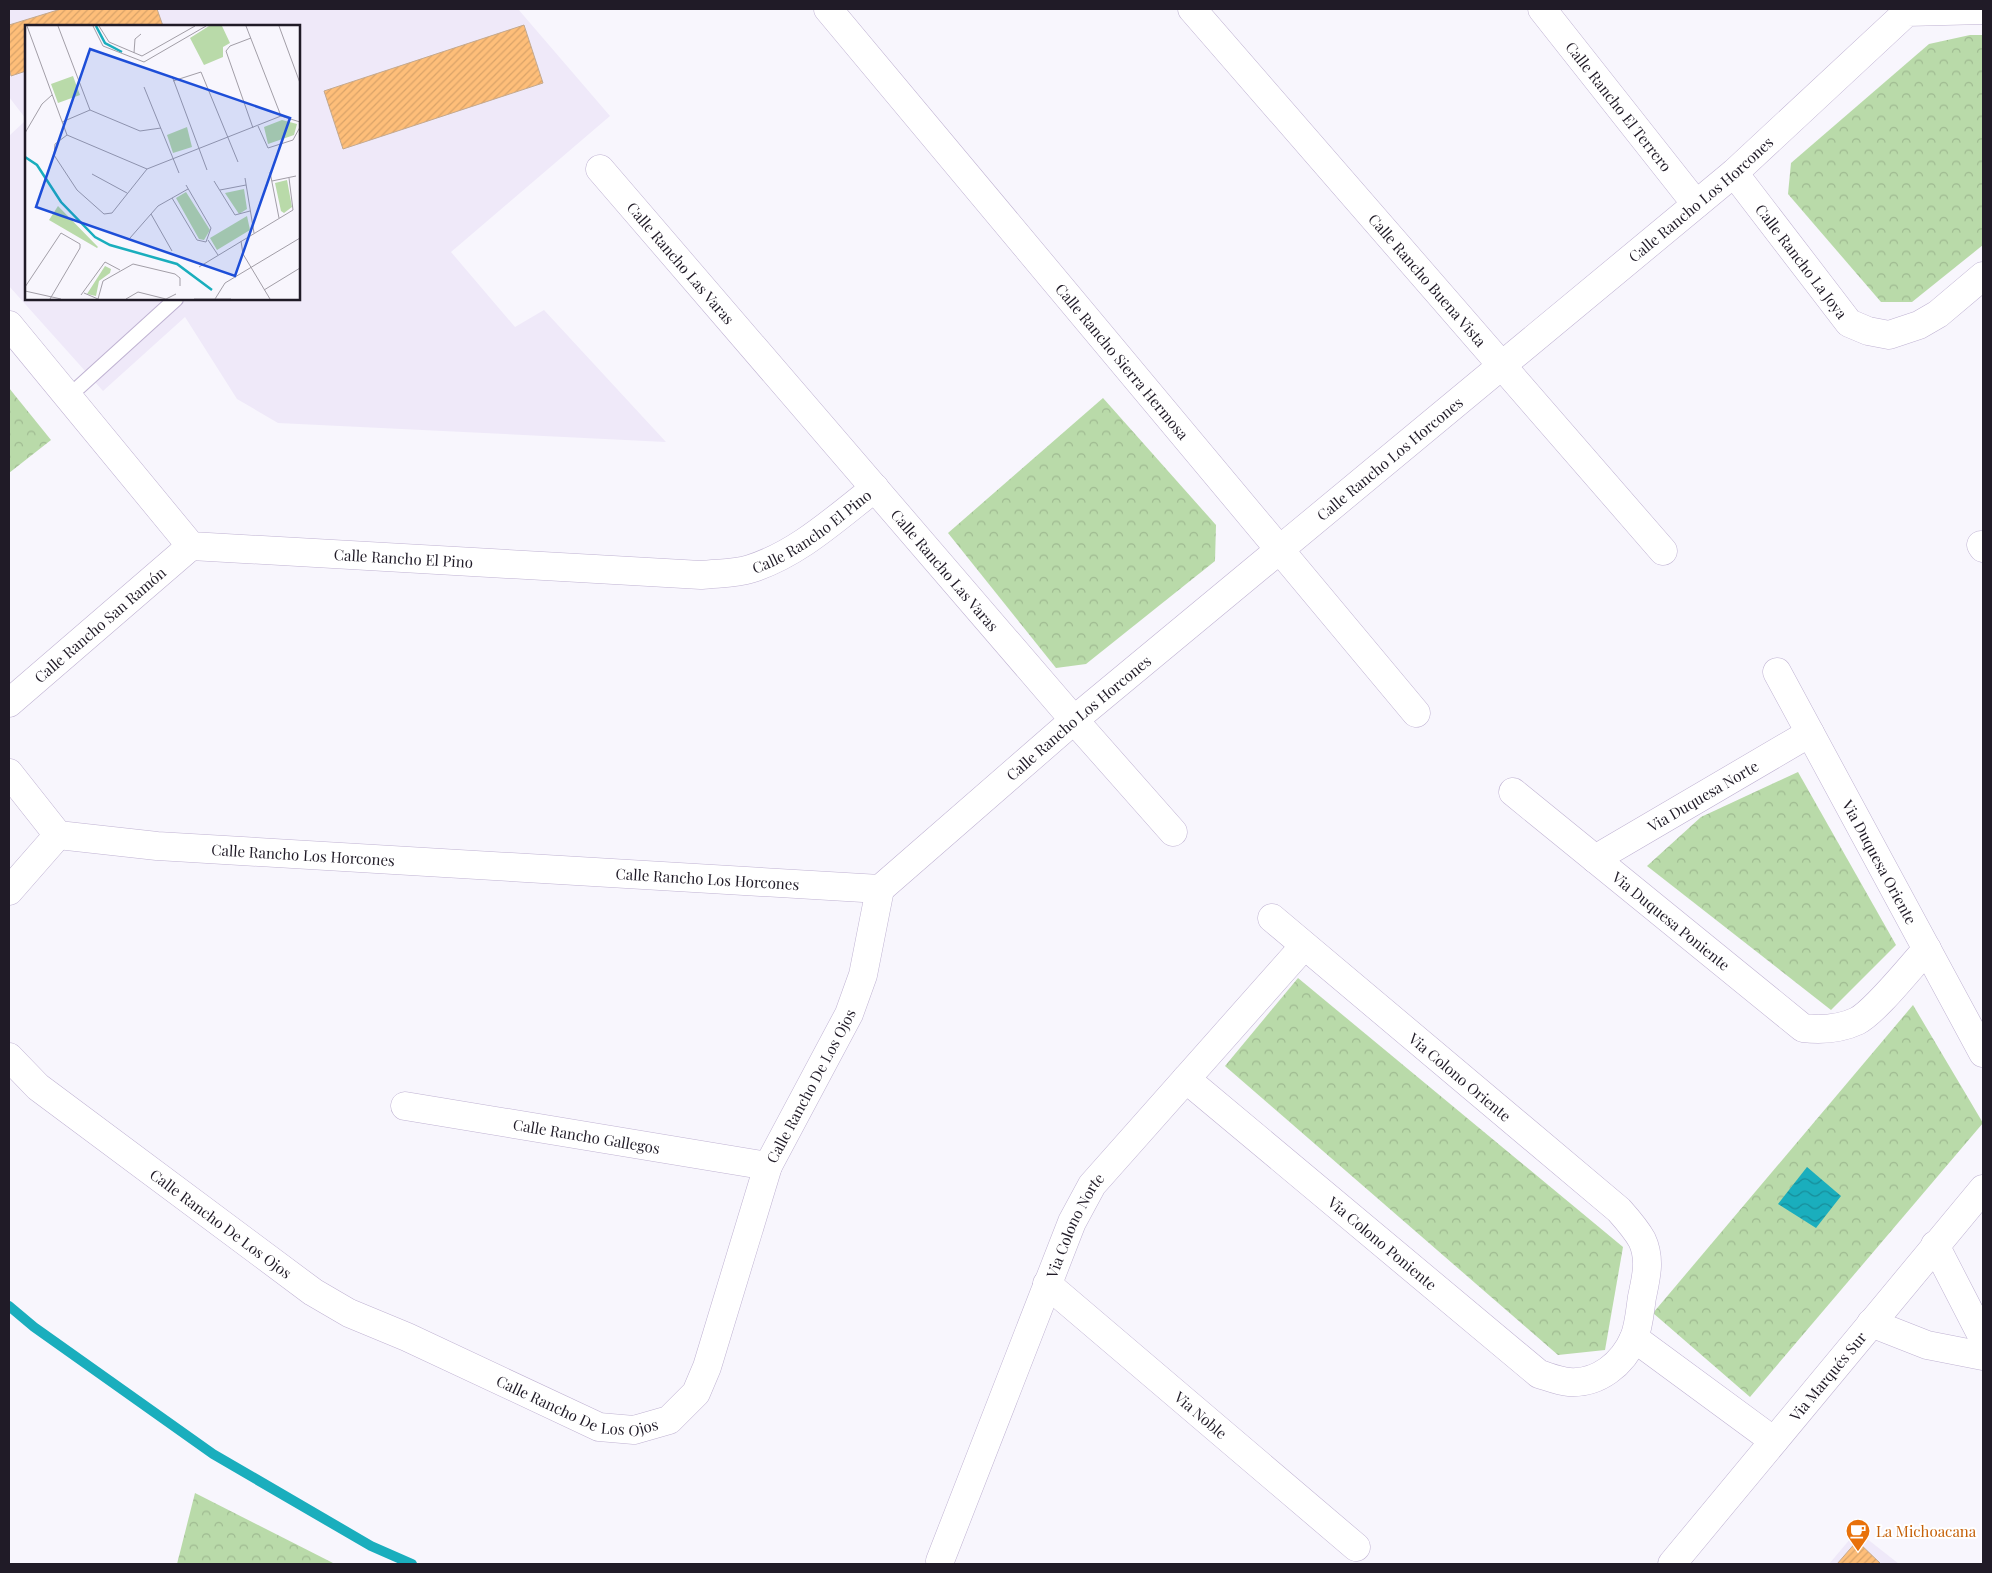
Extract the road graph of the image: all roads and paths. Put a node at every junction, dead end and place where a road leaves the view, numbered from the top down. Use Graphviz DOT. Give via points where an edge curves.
graph roads {
  1 [pos="1192,9"];
  2 [pos="1542,9"];
  3 [pos="1906,10"];
  4 [pos="1983,10"];
  5 [pos="843,14"];
  6 [pos="600,169"];
  7 [pos="1734,173"];
  8 [pos="1696,204"];
  9 [pos="1983,276"];
  10 [pos="175,300"];
  11 [pos="9,325"];
  12 [pos="1501,365"];
  13 [pos="68,397"];
  14 [pos="875,488"];
  15 [pos="191,546"];
  16 [pos="1280,550"];
  17 [pos="1663,551"];
  18 [pos="1777,672"];
  19 [pos="9,703"];
  20 [pos="1416,713"];
  21 [pos="1074,720"];
  22 [pos="1810,734"];
  23 [pos="9,773"];
  24 [pos="1513,792"];
  25 [pos="1173,832"];
  26 [pos="58,835"];
  27 [pos="1595,859"];
  28 [pos="880,889"];
  29 [pos="9,892"];
  30 [pos="1272,918"];
  31 [pos="1304,946"];
  32 [pos="1927,949"];
  33 [pos="1983,1053"];
  34 [pos="9,1057"];
  35 [pos="1186,1079"];
  36 [pos="405,1106"];
  37 [pos="768,1166"];
  38 [pos="1983,1189"];
  39 [pos="1936,1246"];
  40 [pos="1047,1284"];
  41 [pos="1871,1324"];
  42 [pos="1634,1338"];
  43 [pos="1983,1338"];
  44 [pos="1983,1356"];
  45 [pos="1774,1441"];
  46 [pos="1356,1547"];
  47 [pos="940,1561"];
  48 [pos="1672,1564"];
  1 -- 12 [label="street, Calle Rancho Buena Vista"];
  2 -- 8 [label="street, Calle Rancho El Terrero"];
  3 -- 4 [label="street, Calle Rancho Los Horcones"];
  3 -- 7 [label="street, Calle Rancho Los Horcones"];
  5 -- 16 [label="street, Calle Rancho Sierra Hermosa"];
  6 -- 14 [label="street, Calle Rancho Las Varas"];
  7 -- 8 [label="street, Calle Rancho Los Horcones"];
  7 -- 9 [label="street, Calle Rancho La Joya" via="1849,323 1868,331 1889,335 1919,324 1938,314"];
  8 -- 12 [label="street, Calle Rancho Los Horcones"];
  10 -- 13 [label="lane"];
  11 -- 13 [label="street"];
  12 -- 16 [label="street, Calle Rancho Los Horcones"];
  12 -- 17 [label="street, Calle Rancho Buena Vista"];
  13 -- 15 [label="street"];
  14 -- 15 [label="street, Calle Rancho El Pino" via="796,548 772,561 748,570 701,575"];
  14 -- 21 [label="street, Calle Rancho Las Varas"];
  15 -- 19 [label="street, Calle Rancho San Ramón"];
  16 -- 20 [label="street, Calle Rancho Sierra Hermosa"];
  16 -- 21 [label="street, Calle Rancho Los Horcones"];
  18 -- 22 [label="street, Via Duquesa Oriente"];
  21 -- 25 [label="street, Calle Rancho Las Varas"];
  21 -- 28 [label="street, Calle Rancho Los Horcones"];
  22 -- 27 [label="street, Via Duquesa Norte"];
  22 -- 32 [label="street, Via Duquesa Oriente"];
  23 -- 26 [label="street"];
  24 -- 27 [label="street, Via Duquesa Poniente"];
  26 -- 28 [label="street, Calle Rancho Los Horcones" via="157,846"];
  26 -- 29 [label="street"];
  27 -- 32 [label="street, Via Duquesa Poniente" via="1804,1028 1819,1030 1857,1021"];
  28 -- 37 [label="street, Calle Rancho De Los Ojos" via="864,975 849,1014"];
  30 -- 31 [label="street, Via Colono Oriente"];
  31 -- 35 [label="street, Via Colono Norte"];
  31 -- 42 [label="street, Via Colono Oriente" via="1619,1210 1642,1241 1648,1266"];
  32 -- 33 [label="street, Via Duquesa Oriente"];
  34 -- 37 [label="street, Calle Rancho De Los Ojos" via="38,1087 313,1292 349,1312 599,1427 634,1430 669,1420 696,1393 707,1367"];
  35 -- 40 [label="street, Via Colono Norte" via="1092,1185 1072,1222"];
  35 -- 42 [label="street, Via Colono Poniente" via="1539,1374 1570,1382 1590,1380 1621,1360"];
  36 -- 37 [label="street, Calle Rancho Gallegos"];
  38 -- 39 [label="street, Via Marqués Sur"];
  39 -- 41 [label="street, Via Marqués Sur"];
  39 -- 43 [label="street"];
  40 -- 46 [label="street, Via Noble"];
  40 -- 47 [label="street, Via Colono Norte"];
  41 -- 44 [label="street" via="1927,1345"];
  41 -- 45 [label="street, Via Marqués Sur"];
  42 -- 45 [label="street"];
  45 -- 48 [label="street, Via Marqués Sur"];
}
